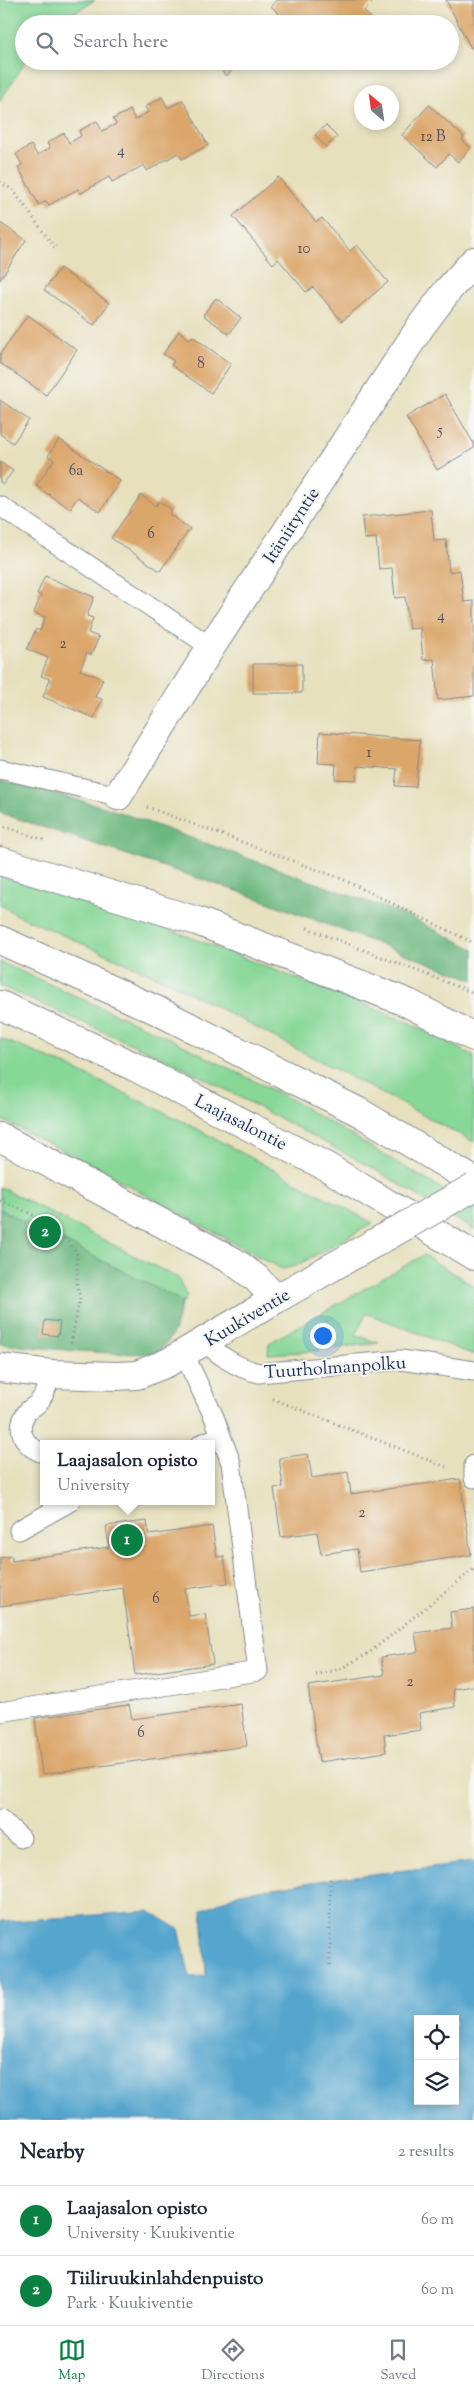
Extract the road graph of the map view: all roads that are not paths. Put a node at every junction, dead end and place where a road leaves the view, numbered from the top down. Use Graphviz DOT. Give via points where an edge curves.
graph roads {
  1 [pos="472,269"];
  2 [pos="0,506"];
  3 [pos="211,647"];
  4 [pos="0,769"];
  5 [pos="118,796"];
  6 [pos="0,860"];
  7 [pos="0,940"];
  8 [pos="0,1005"];
  9 [pos="474,1037"];
  10 [pos="0,1137"];
  11 [pos="474,1181"];
  12 [pos="474,1187"];
  13 [pos="474,1256"];
  14 [pos="276,1299"];
  15 [pos="194,1348"];
  16 [pos="0,1368"];
  17 [pos="474,1371"];
  18 [pos="60,1374"];
  19 [pos="221,1436"];
  20 [pos="211,1440"];
  21 [pos="40,1452"];
  22 [pos="474,1465"];
  23 [pos="474,1478"];
  24 [pos="64,1505"];
  25 [pos="19,1530"];
  26 [pos="0,1712"];
  27 [pos="0,1819"];
  28 [pos="21,1838"];
  1 -- 3 [label="main road, Itäniityntie" via="421,326"];
  2 -- 3 [label="lane"];
  3 -- 5 [label="main road, Itäniityntie"];
  4 -- 5 [label="lane"];
  6 -- 9 [label="main road" via="197,921 408,1003"];
  7 -- 11 [label="main road" via="156,1010 359,1112"];
  8 -- 13 [label="main road, Laajasalontie" via="133,1066 327,1166"];
  10 -- 14 [label="main road" via="233,1261"];
  12 -- 14 [label="main road, Kuukiventie, bridge"];
  14 -- 15 [label="main road, Kuukiventie"];
  15 -- 17 [label="lane, Tuurholmanpolku" via="259,1373 401,1360"];
  15 -- 18 [label="main road, Kuukiventie" via="138,1375"];
  15 -- 19 [label="lane"];
  16 -- 18 [label="main road, Kuukiventie"];
  18 -- 21 [label="lane" via="20,1424 23,1439 32,1449"];
  19 -- 20 [label="lane"];
  19 -- 26 [label="lane" via="231,1463 258,1671"];
  22 -- 23 [label="lane"];
  24 -- 25 [label="lane"];
  27 -- 28 [label="lane"];
}
